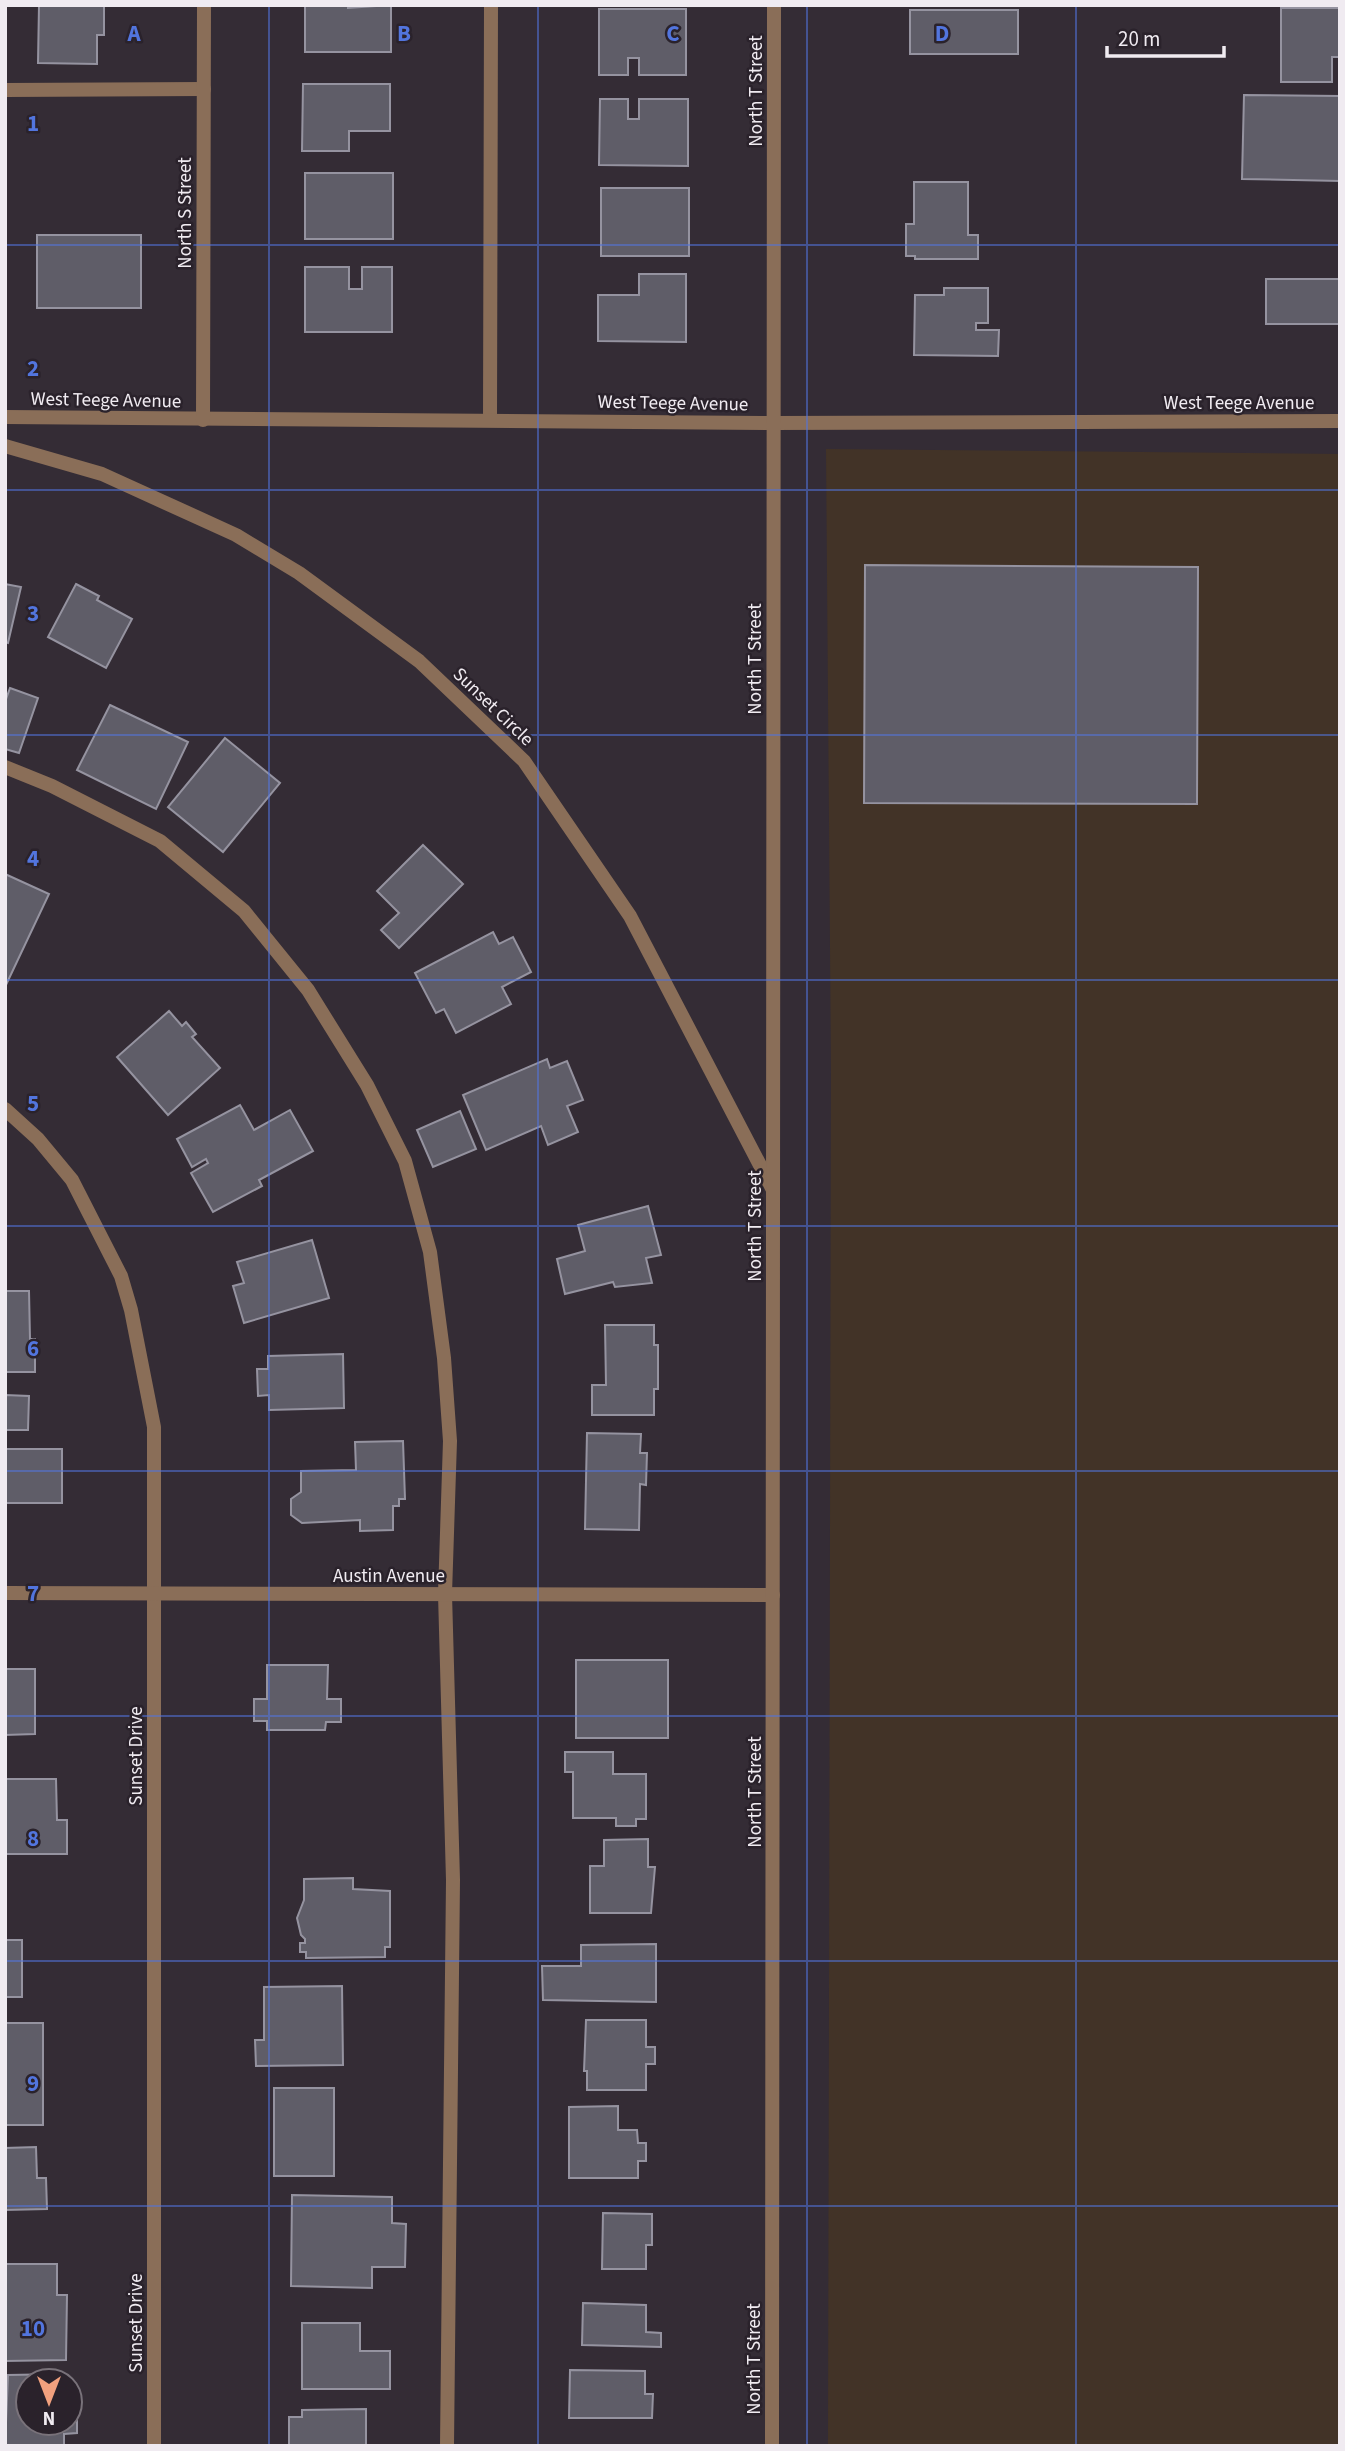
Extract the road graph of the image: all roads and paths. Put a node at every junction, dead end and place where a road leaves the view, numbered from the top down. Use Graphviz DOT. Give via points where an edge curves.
graph roads {
  1 [pos="204,5"];
  2 [pos="491,5"];
  3 [pos="775,5"];
  4 [pos="204,89"];
  5 [pos="5,90"];
  6 [pos="5,417"];
  7 [pos="490,419"];
  8 [pos="202,420"];
  9 [pos="1340,421"];
  10 [pos="773,423"];
  11 [pos="5,446"];
  12 [pos="5,767"];
  13 [pos="5,1109"];
  14 [pos="773,1189"];
  15 [pos="5,1593"];
  16 [pos="154,1594"];
  17 [pos="445,1594"];
  18 [pos="773,1595"];
  19 [pos="154,2446"];
  20 [pos="447,2446"];
  21 [pos="772,2446"];
  1 -- 4 [label="street, North S Street"];
  2 -- 7 [label="street"];
  3 -- 10 [label="street, North T Street"];
  4 -- 5 [label="street"];
  4 -- 8 [label="street, North S Street"];
  6 -- 8 [label="street, West Teege Avenue"];
  7 -- 8 [label="street, West Teege Avenue"];
  7 -- 10 [label="street, West Teege Avenue"];
  9 -- 10 [label="street, West Teege Avenue"];
  10 -- 14 [label="street, North T Street"];
  11 -- 14 [label="street, Sunset Circle" via="102,474 236,535 299,573 419,661 524,761 630,916"];
  12 -- 17 [label="street" via="160,841 244,911 308,990 367,1085 405,1161 430,1252 450,1441"];
  13 -- 16 [label="street, Sunset Drive" via="72,1180 121,1276 154,1427"];
  14 -- 18 [label="street, North T Street"];
  15 -- 16 [label="street, Austin Avenue"];
  16 -- 17 [label="street, Austin Avenue"];
  16 -- 19 [label="street, Sunset Drive"];
  17 -- 18 [label="street, Austin Avenue"];
  17 -- 20 [label="street" via="453,1880"];
  18 -- 21 [label="street, North T Street"];
}
